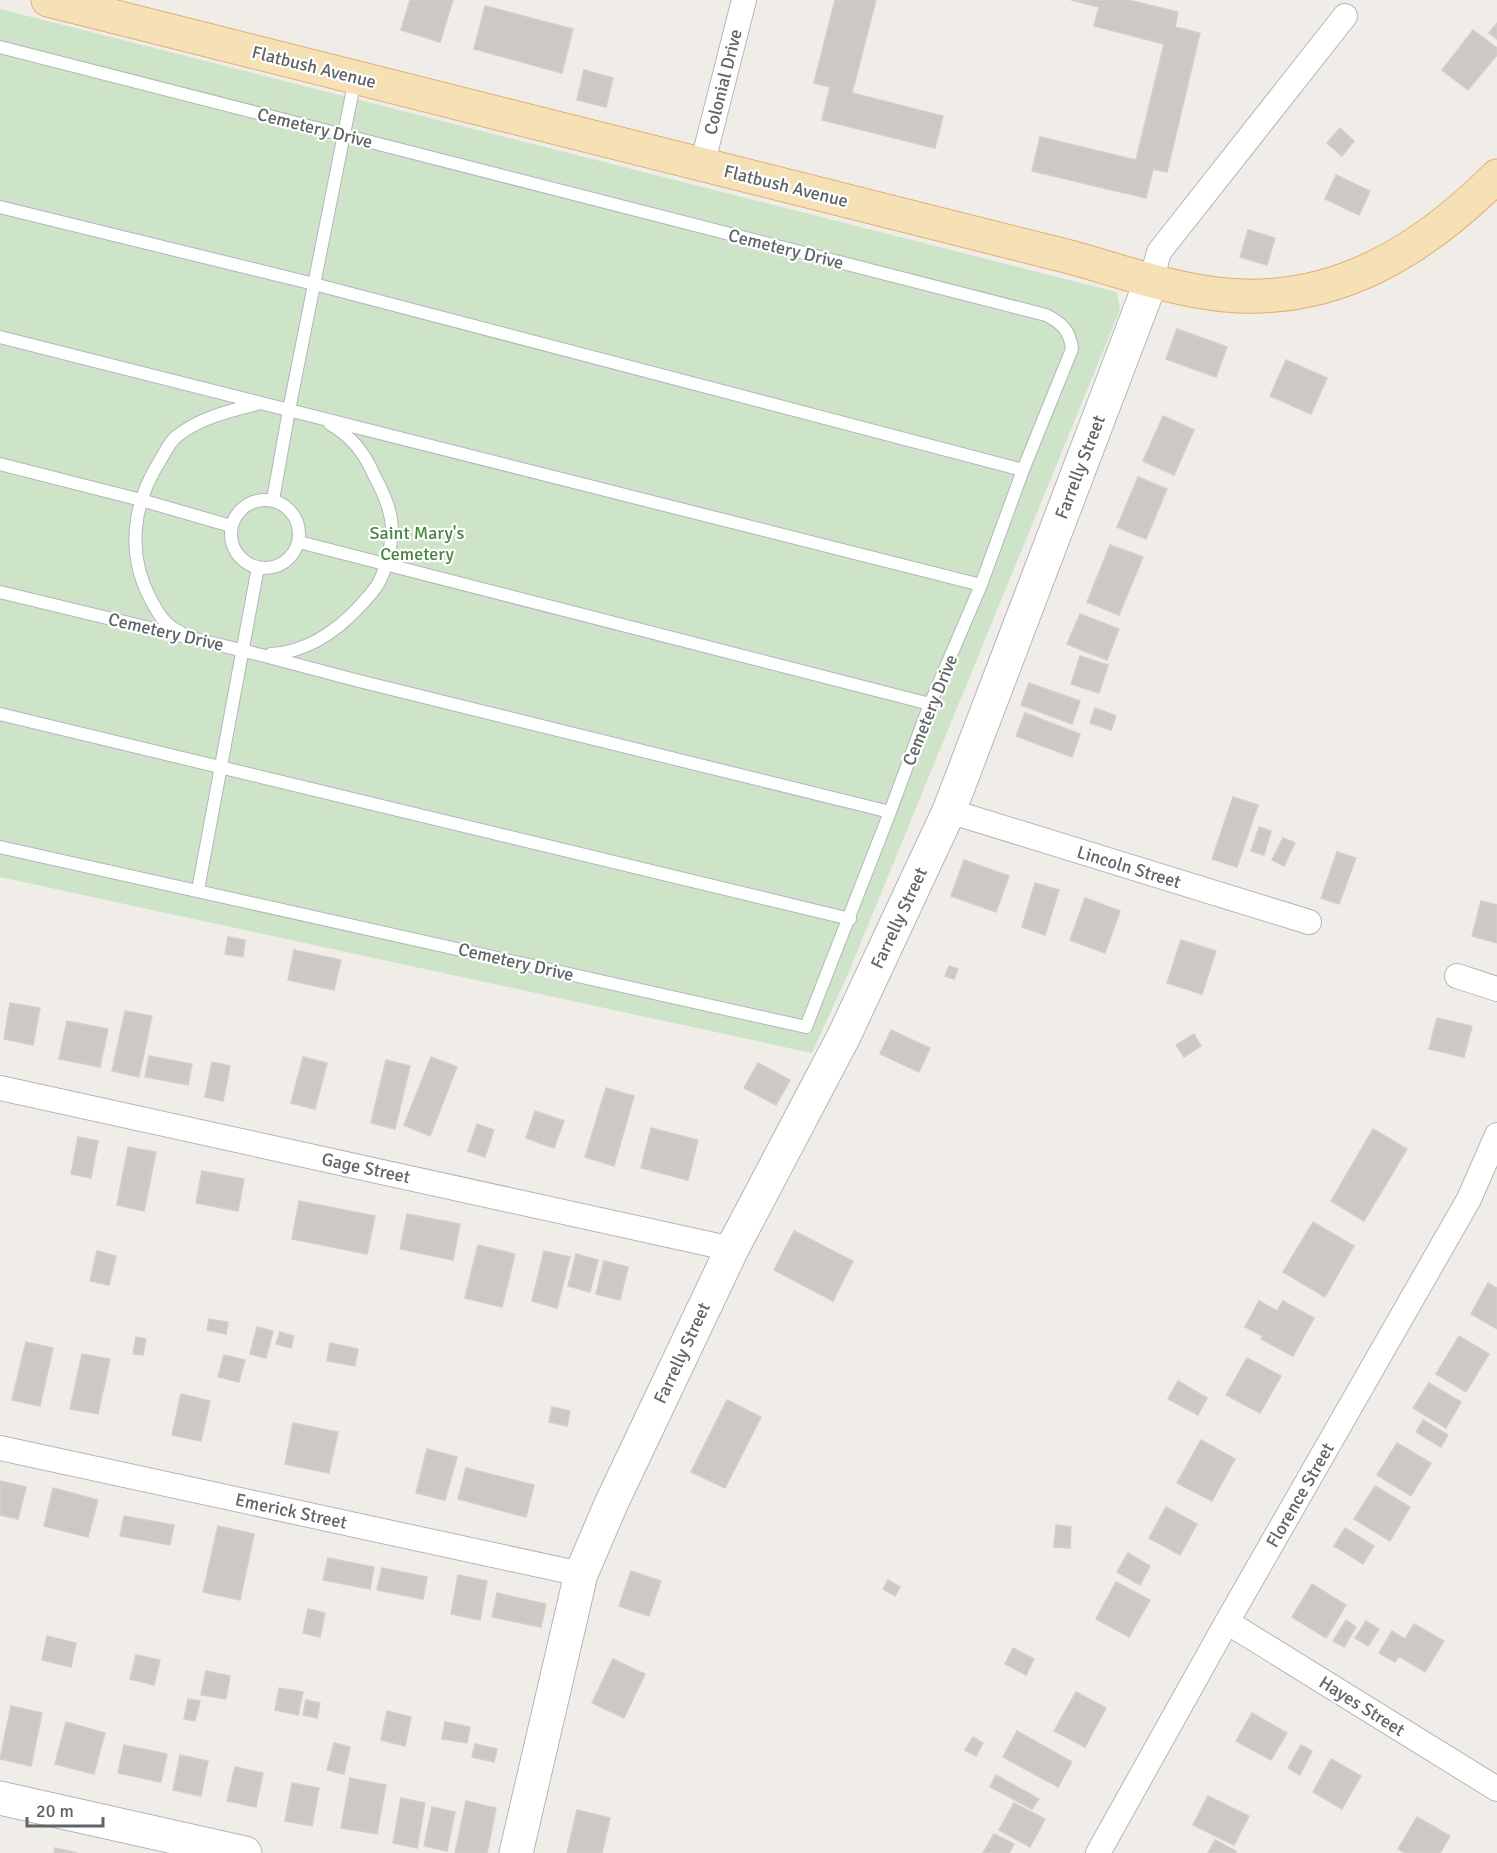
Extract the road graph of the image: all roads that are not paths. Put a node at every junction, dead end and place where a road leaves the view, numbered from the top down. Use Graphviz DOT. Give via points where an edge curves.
graph roads {
  1 [pos="48,0"];
  2 [pos="744,0"];
  3 [pos="1344,16"];
  4 [pos="0,47"];
  5 [pos="356,78"];
  6 [pos="344,136"];
  7 [pos="702,165"];
  8 [pos="1497,176"];
  9 [pos="0,207"];
  10 [pos="1151,281"];
  11 [pos="314,284"];
  12 [pos="0,337"];
  13 [pos="259,403"];
  14 [pos="288,410"];
  15 [pos="313,416"];
  16 [pos="0,464"];
  17 [pos="1023,470"];
  18 [pos="141,500"];
  19 [pos="273,500"];
  20 [pos="231,526"];
  21 [pos="299,542"];
  22 [pos="386,564"];
  23 [pos="258,567"];
  24 [pos="981,585"];
  25 [pos="0,592"];
  26 [pos="198,640"];
  27 [pos="243,651"];
  28 [pos="261,655"];
  29 [pos="930,704"];
  30 [pos="0,714"];
  31 [pos="221,768"];
  32 [pos="949,811"];
  33 [pos="890,812"];
  34 [pos="0,847"];
  35 [pos="198,890"];
  36 [pos="850,919"];
  37 [pos="1309,922"];
  38 [pos="1457,976"];
  39 [pos="1497,989"];
  40 [pos="0,1088"];
  41 [pos="1497,1135"];
  42 [pos="732,1249"];
  43 [pos="0,1448"];
  44 [pos="581,1574"];
  45 [pos="1227,1622"];
  46 [pos="1497,1789"];
  47 [pos="0,1798"];
  48 [pos="245,1853"];
  49 [pos="516,1853"];
  50 [pos="1098,1853"];
  1 -- 5 [label="main road, Flatbush Avenue"];
  2 -- 7 [label="street, Colonial Drive"];
  3 -- 10 [label="street, Farrelly Street" via="1159,252"];
  4 -- 6 [label="lane, Cemetery Drive"];
  5 -- 6 [label="lane"];
  5 -- 7 [label="main road, Flatbush Avenue"];
  6 -- 11 [label="lane"];
  6 -- 17 [label="lane, Cemetery Drive" via="1046,315 1067,330 1072,349"];
  7 -- 10 [label="main road, Flatbush Avenue"];
  8 -- 10 [label="main road, Flatbush Avenue" via="1463,208 1387,261 1307,292 1226,295"];
  9 -- 11 [label="lane"];
  10 -- 32 [label="street, Farrelly Street"];
  11 -- 14 [label="lane"];
  11 -- 17 [label="lane"];
  12 -- 13 [label="lane"];
  13 -- 14 [label="lane"];
  13 -- 18 [label="lane" via="219,413 175,437 149,476"];
  14 -- 15 [label="lane"];
  14 -- 19 [label="lane"];
  15 -- 22 [label="lane" via="351,440 367,458 387,501 392,530"];
  15 -- 24 [label="lane"];
  16 -- 18 [label="lane"];
  17 -- 24 [label="lane, Cemetery Drive"];
  18 -- 20 [label="lane"];
  18 -- 26 [label="lane" via="134,545 144,587 159,616 172,628"];
  19 -- 20 [label="lane" via="247,505"];
  19 -- 21 [label="lane" via="295,516 300,528"];
  20 -- 23 [label="lane" via="236,552 245,562"];
  21 -- 22 [label="lane"];
  21 -- 23 [label="lane" via="284,563"];
  22 -- 28 [label="lane" via="378,584 364,601 327,635 287,653"];
  22 -- 29 [label="lane"];
  23 -- 27 [label="lane"];
  24 -- 29 [label="lane, Cemetery Drive"];
  25 -- 26 [label="lane, Cemetery Drive"];
  26 -- 27 [label="lane, Cemetery Drive"];
  27 -- 28 [label="lane, Cemetery Drive"];
  27 -- 31 [label="lane"];
  28 -- 33 [label="lane, Cemetery Drive"];
  29 -- 33 [label="lane, Cemetery Drive"];
  30 -- 31 [label="lane"];
  31 -- 35 [label="lane"];
  31 -- 36 [label="lane"];
  32 -- 37 [label="street, Lincoln Street"];
  32 -- 42 [label="street, Farrelly Street" via="844,1036"];
  33 -- 36 [label="lane, Cemetery Drive"];
  34 -- 35 [label="lane, Cemetery Drive"];
  35 -- 36 [label="lane, Cemetery Drive" via="806,1027"];
  38 -- 39 [label="street"];
  40 -- 42 [label="street, Gage Street"];
  41 -- 45 [label="street, Florence Street" via="1469,1199"];
  42 -- 44 [label="street, Farrelly Street"];
  43 -- 44 [label="street, Emerick Street"];
  44 -- 49 [label="street, Farrelly Street"];
  45 -- 46 [label="street, Hayes Street"];
  45 -- 50 [label="street, Florence Street"];
  47 -- 48 [label="street"];
}
